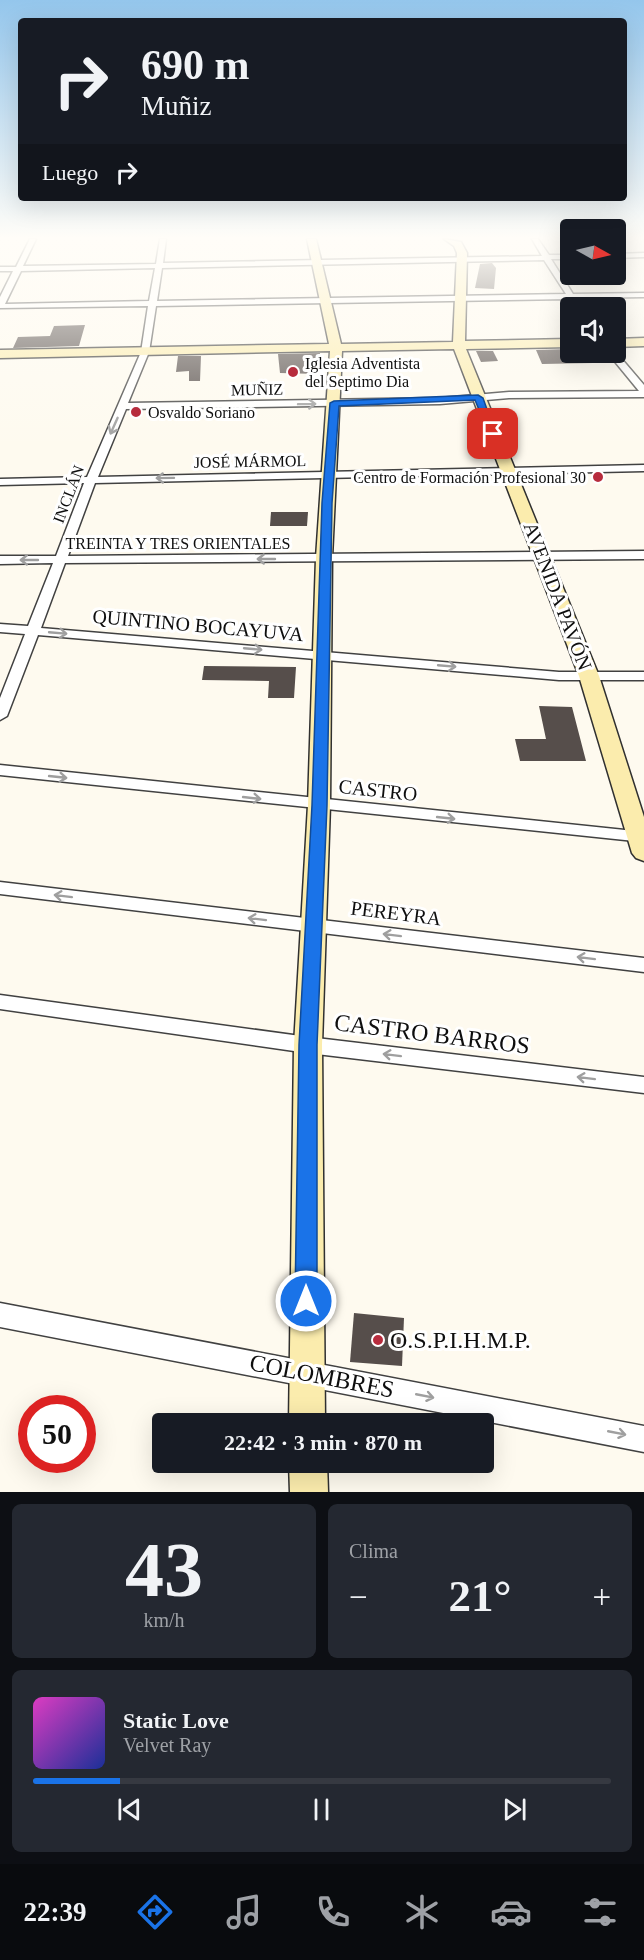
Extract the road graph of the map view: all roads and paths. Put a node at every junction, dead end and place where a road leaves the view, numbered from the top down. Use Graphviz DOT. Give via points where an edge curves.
graph roads {
  1 [pos="152,309"];
  2 [pos="326,309"];
  3 [pos="460,309"];
  4 [pos="644,342"];
  5 [pos="560,343"];
  6 [pos="626,343"];
  7 [pos="459,345"];
  8 [pos="336,348"];
  9 [pos="145,352"];
  10 [pos="0,356"];
  11 [pos="620,363"];
  12 [pos="644,392"];
  13 [pos="478,398"];
  14 [pos="334,403"];
  15 [pos="123,406"];
  16 [pos="644,468"];
  17 [pos="508,469"];
  18 [pos="328,474"];
  19 [pos="91,480"];
  20 [pos="0,482"];
  21 [pos="644,555"];
  22 [pos="543,556"];
  23 [pos="324,558"];
  24 [pos="0,560"];
  25 [pos="60,560"];
  26 [pos="0,628"];
  27 [pos="33,631"];
  28 [pos="322,655"];
  29 [pos="589,676"];
  30 [pos="644,676"];
  31 [pos="0,716"];
  32 [pos="0,770"];
  33 [pos="319,805"];
  34 [pos="642,842"];
  35 [pos="0,888"];
  36 [pos="315,926"];
  37 [pos="644,965"];
  38 [pos="0,1002"];
  39 [pos="308,1045"];
  40 [pos="644,1085"];
  41 [pos="0,1315"];
  42 [pos="306,1373"];
  43 [pos="307,1413"];
  44 [pos="644,1439"];
  45 [pos="308,1473"];
  46 [pos="309,1492"];
  1 -- 9 [label="street, INCLÁN"];
  2 -- 8 [label="main road"];
  3 -- 7 [label="main road"];
  4 -- 6 [label="main road"];
  5 -- 7 [label="main road"];
  7 -- 8 [label="main road"];
  7 -- 13 [label="main road, AVENIDA PAVÓN"];
  8 -- 9 [label="main road"];
  8 -- 14 [label="main road"];
  9 -- 10 [label="main road"];
  9 -- 15 [label="street, INCLÁN"];
  11 -- 12 [label="street"];
  12 -- 13 [label="street, MUÑIZ"];
  13 -- 14 [label="street, MUÑIZ"];
  13 -- 17 [label="main road, AVENIDA PAVÓN"];
  15 -- 14 [label="street, MUÑIZ, one-way"];
  14 -- 18 [label="main road"];
  15 -- 19 [label="street, INCLÁN, one-way"];
  16 -- 17 [label="street, JOSÉ MÁRMOL"];
  17 -- 18 [label="street, JOSÉ MÁRMOL"];
  17 -- 22 [label="main road, AVENIDA PAVÓN"];
  18 -- 19 [label="street, JOSÉ MÁRMOL, one-way"];
  18 -- 23 [label="main road"];
  19 -- 20 [label="street, JOSÉ MÁRMOL"];
  19 -- 25 [label="street, INCLÁN"];
  21 -- 22 [label="street, TREINTA Y TRES ORIENTALES"];
  22 -- 23 [label="street, TREINTA Y TRES ORIENTALES"];
  22 -- 29 [label="main road, AVENIDA PAVÓN"];
  23 -- 25 [label="street, TREINTA Y TRES ORIENTALES, one-way"];
  23 -- 28 [label="main road"];
  25 -- 24 [label="street, TREINTA Y TRES ORIENTALES, one-way"];
  25 -- 27 [label="street, INCLÁN"];
  26 -- 27 [label="street, QUINTINO BOCAYUVA"];
  27 -- 28 [label="street, QUINTINO BOCAYUVA, one-way"];
  27 -- 31 [label="street, INCLÁN"];
  28 -- 29 [label="street, QUINTINO BOCAYUVA, one-way"];
  28 -- 33 [label="main road"];
  29 -- 30 [label="street, QUINTINO BOCAYUVA"];
  29 -- 34 [label="main road, AVENIDA PAVÓN"];
  32 -- 33 [label="street, CASTRO, one-way"];
  33 -- 34 [label="street, CASTRO, one-way"];
  33 -- 36 [label="main road"];
  36 -- 35 [label="street, PEREYRA, one-way"];
  37 -- 36 [label="street, PEREYRA, one-way"];
  36 -- 39 [label="main road"];
  38 -- 39 [label="street, CASTRO BARROS"];
  40 -- 39 [label="street, CASTRO BARROS, one-way"];
  39 -- 42 [label="main road"];
  41 -- 42 [label="street, COLOMBRES"];
  42 -- 43 [label="main road"];
  42 -- 44 [label="street, COLOMBRES, one-way"];
  45 -- 46 [label="main road"];
}
